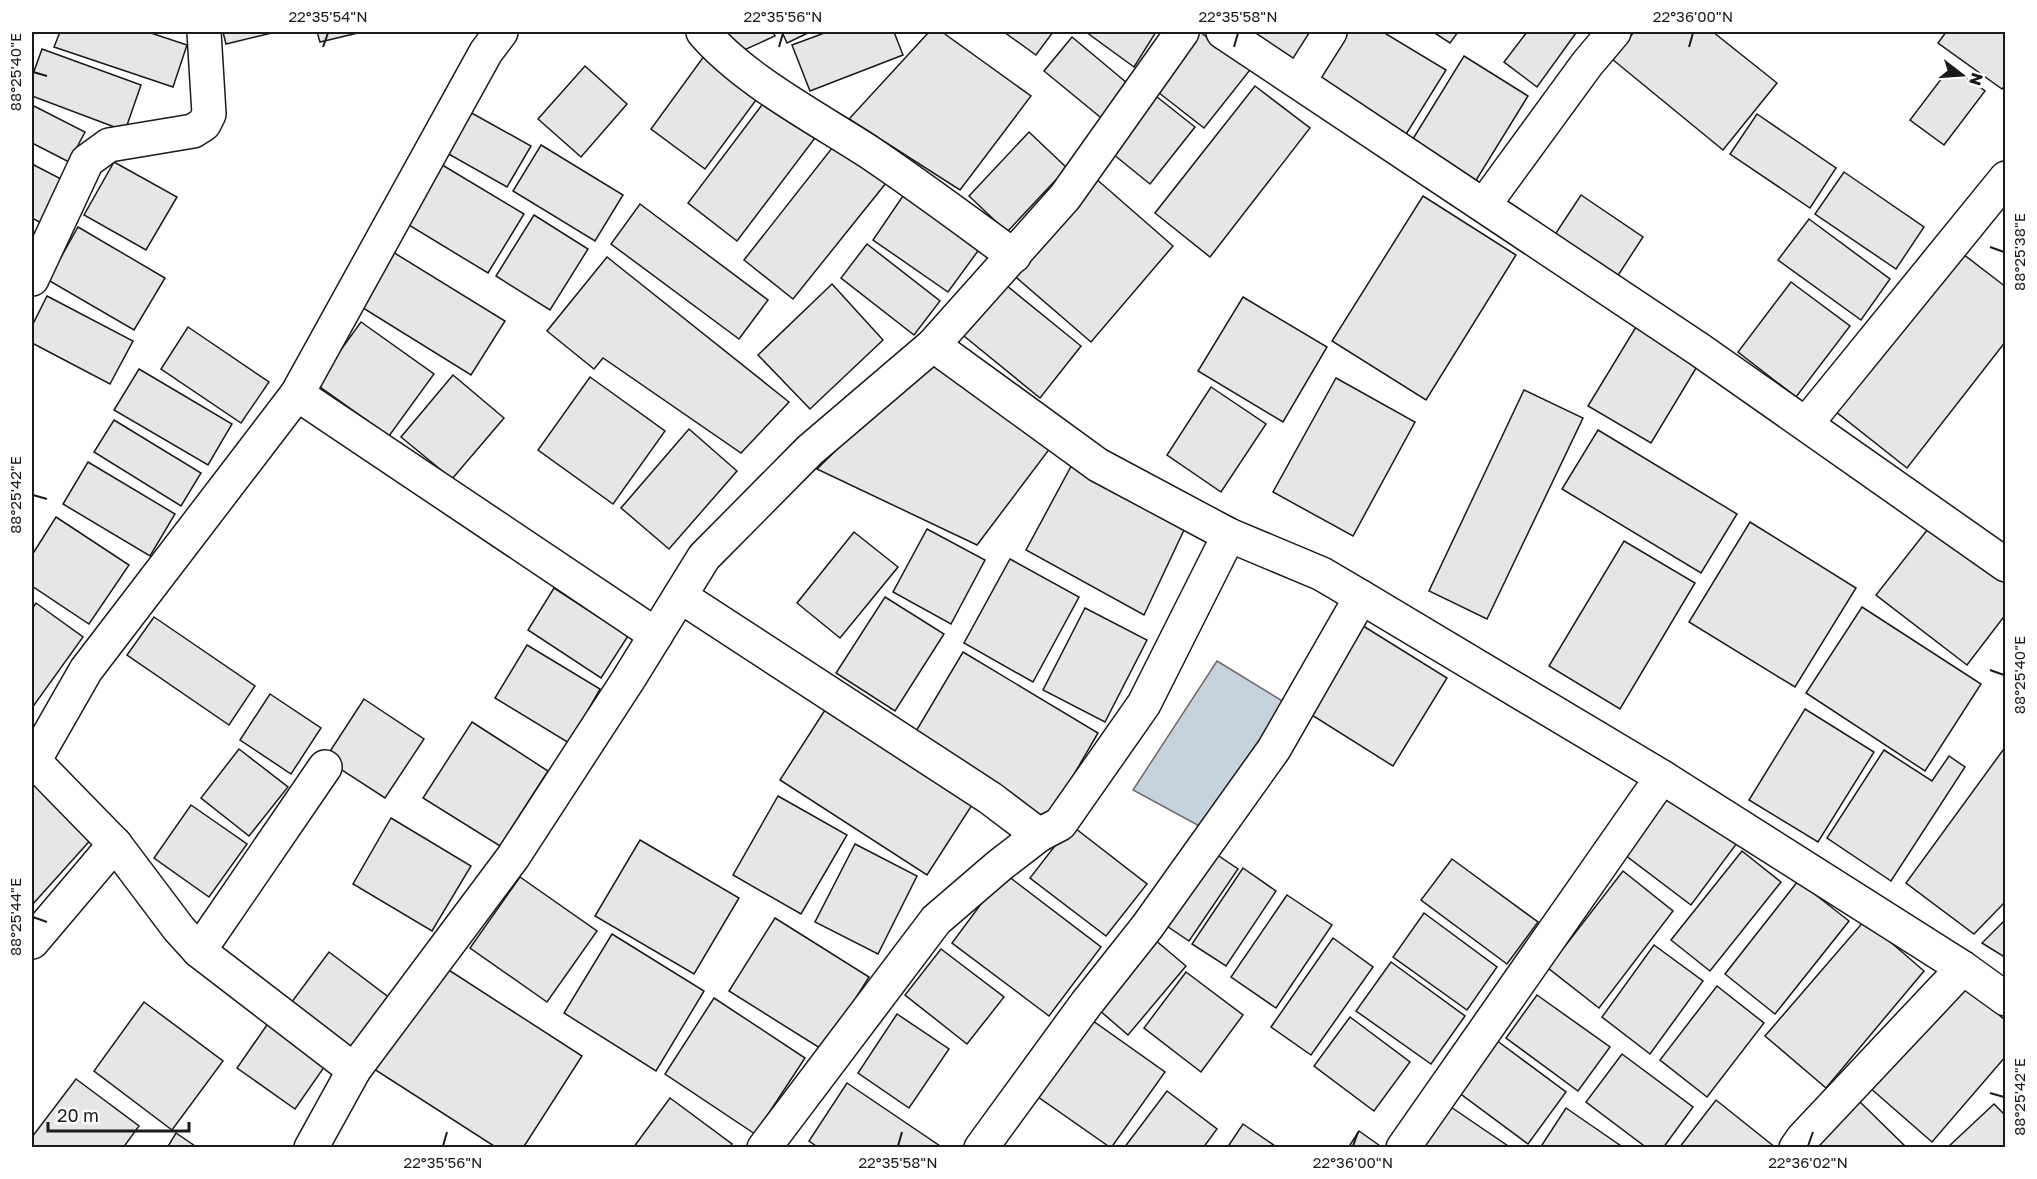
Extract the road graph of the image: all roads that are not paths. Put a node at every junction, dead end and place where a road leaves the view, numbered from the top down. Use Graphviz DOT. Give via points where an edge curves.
graph roads {
  1 [pos="204,32"];
  2 [pos="501,32"];
  3 [pos="703,32"];
  4 [pos="1182,32"];
  5 [pos="1223,32"];
  6 [pos="1330,32"];
  7 [pos="1614,32"];
  8 [pos="1299,81"];
  9 [pos="2006,178"];
  10 [pos="1484,205"];
  11 [pos="1014,256"];
  12 [pos="32,279"];
  13 [pos="933,345"];
  14 [pos="297,394"];
  15 [pos="1806,424"];
  16 [pos="1229,535"];
  17 [pos="2006,565"];
  18 [pos="680,596"];
  19 [pos="1361,597"];
  20 [pos="656,634"];
  21 [pos="33,760"];
  22 [pos="325,767"];
  23 [pos="1662,777"];
  24 [pos="1039,836"];
  25 [pos="115,844"];
  26 [pos="32,942"];
  27 [pos="199,951"];
  28 [pos="1963,968"];
  29 [pos="2006,999"];
  30 [pos="354,1070"];
  31 [pos="311,1148"];
  32 [pos="764,1148"];
  33 [pos="981,1148"];
  34 [pos="1404,1148"];
  35 [pos="1796,1148"];
  1 -- 12 [label="street" via="208,114 204,124 193,131 109,145 87,161"];
  2 -- 14 [label="street" via="486,52"];
  3 -- 11 [label="street" via="737,65 885,163"];
  4 -- 11 [label="street" via="1065,198"];
  5 -- 8 [label="street"];
  6 -- 8 [label="street"];
  7 -- 10 [label="street"];
  8 -- 10 [label="street"];
  9 -- 15 [label="street"];
  10 -- 15 [label="street"];
  11 -- 13 [label="street"];
  13 -- 16 [label="street" via="1098,465"];
  13 -- 18 [label="street" via="810,450 704,556"];
  14 -- 20 [label="street"];
  14 -- 21 [label="street" via="86,670"];
  15 -- 17 [label="street"];
  16 -- 19 [label="street" via="1322,574"];
  16 -- 24 [label="street" via="1144,704 1060,824"];
  18 -- 20 [label="street"];
  18 -- 24 [label="street" via="990,798"];
  19 -- 23 [label="street"];
  19 -- 33 [label="street" via="1274,749"];
  20 -- 30 [label="street" via="513,857"];
  21 -- 25 [label="street"];
  22 -- 27 [label="street"];
  23 -- 28 [label="street"];
  23 -- 34 [label="street"];
  24 -- 32 [label="street" via="936,920"];
  25 -- 26 [label="street"];
  25 -- 27 [label="street"];
  27 -- 30 [label="street"];
  28 -- 29 [label="street"];
  28 -- 35 [label="street"];
  30 -- 31 [label="street"];
}
